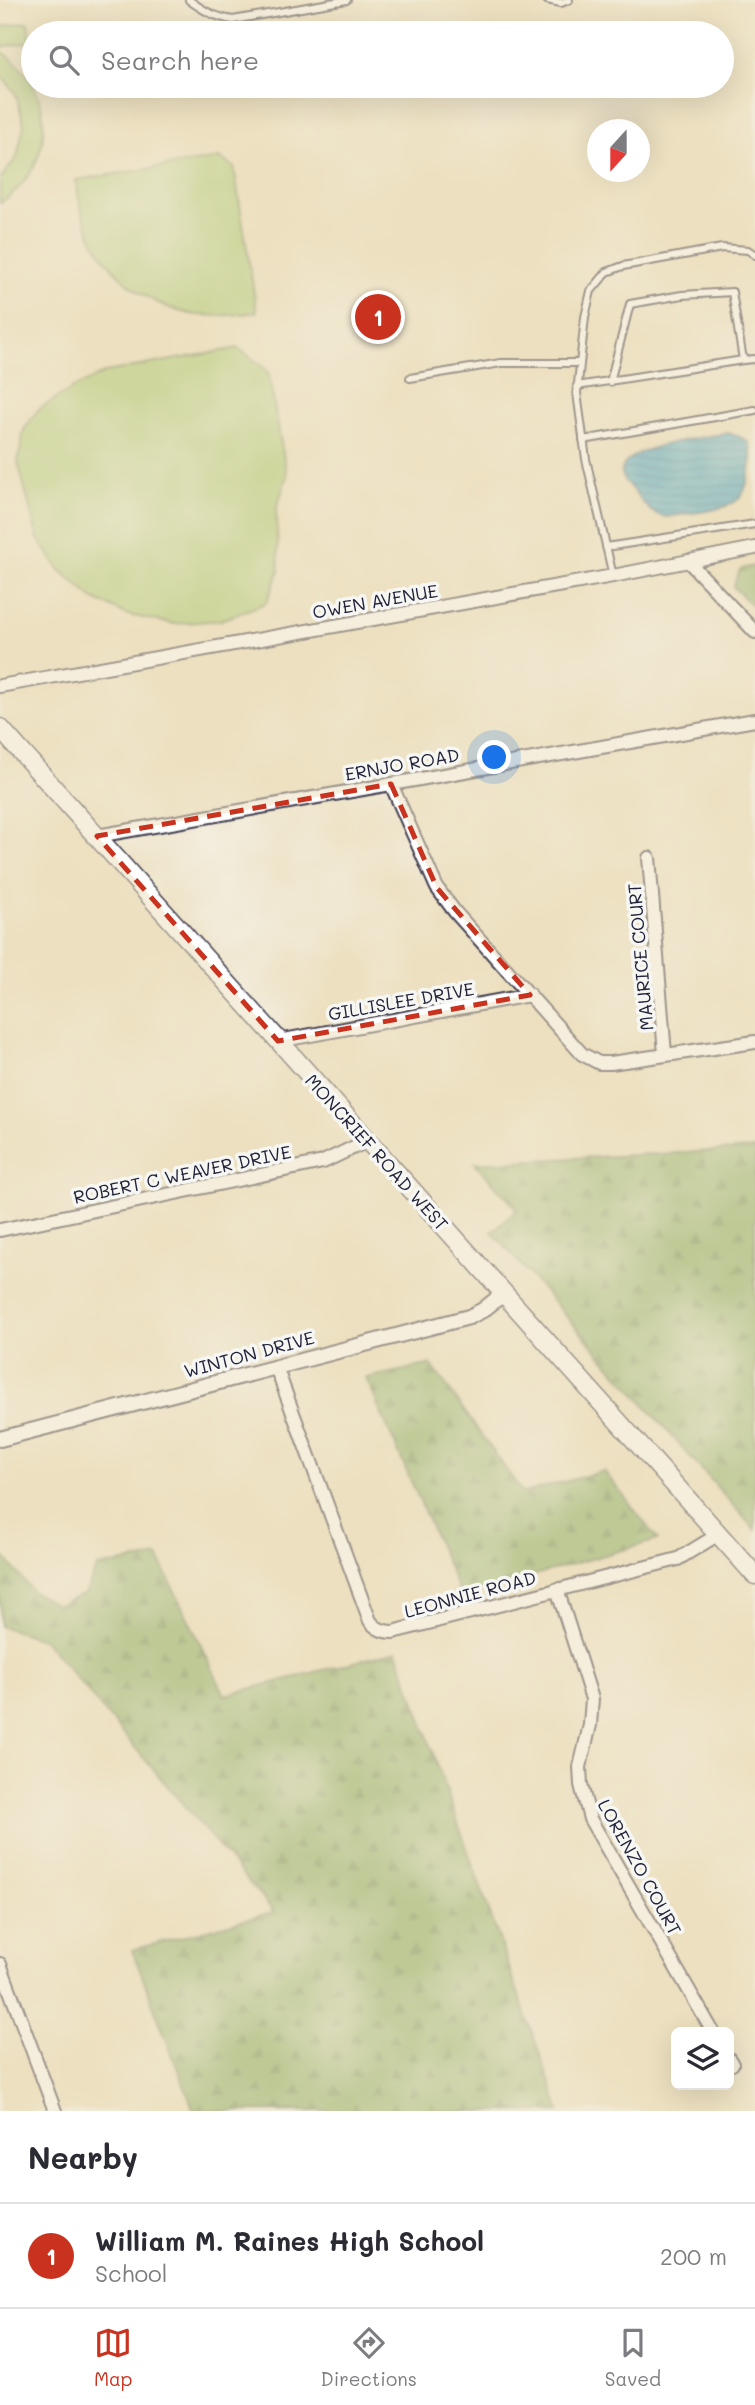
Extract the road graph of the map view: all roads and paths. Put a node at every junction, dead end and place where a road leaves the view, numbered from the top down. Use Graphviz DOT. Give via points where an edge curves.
graph roads {
  1 [pos="189,0"];
  2 [pos="347,0"];
  3 [pos="547,0"];
  4 [pos="569,0"];
  5 [pos="755,255"];
  6 [pos="755,359"];
  7 [pos="743,360"];
  8 [pos="580,363"];
  9 [pos="410,378"];
  10 [pos="610,382"];
  11 [pos="578,386"];
  12 [pos="755,410"];
  13 [pos="583,440"];
  14 [pos="755,524"];
  15 [pos="606,547"];
  16 [pos="755,548"];
  17 [pos="688,561"];
  18 [pos="612,576"];
  19 [pos="755,632"];
  20 [pos="0,686"];
  21 [pos="755,720"];
  22 [pos="0,728"];
  23 [pos="391,784"];
  24 [pos="97,836"];
  25 [pos="649,858"];
  26 [pos="530,995"];
  27 [pos="278,1041"];
  28 [pos="753,1042"];
  29 [pos="665,1054"];
  30 [pos="367,1141"];
  31 [pos="0,1230"];
  32 [pos="503,1294"];
  33 [pos="276,1367"];
  34 [pos="0,1439"];
  35 [pos="719,1534"];
  36 [pos="755,1575"];
  37 [pos="557,1588"];
  38 [pos="0,1964"];
  39 [pos="710,2027"];
  40 [pos="55,2111"];
  1 -- 2 [label="lane" via="204,11 233,20"];
  3 -- 4 [label="lane"];
  5 -- 8 [label="lane" via="722,248 607,272 591,290"];
  6 -- 7 [label="lane"];
  7 -- 10 [label="lane"];
  7 -- 10 [label="lane" via="732,292 682,295 630,304"];
  8 -- 9 [label="lane" via="501,363"];
  8 -- 11 [label="lane"];
  10 -- 11 [label="lane"];
  11 -- 13 [label="lane"];
  12 -- 13 [label="lane"];
  13 -- 15 [label="lane"];
  14 -- 15 [label="lane"];
  15 -- 18 [label="lane"];
  16 -- 17 [label="street, OWEN AVENUE"];
  17 -- 18 [label="street, OWEN AVENUE"];
  17 -- 19 [label="street"];
  18 -- 20 [label="street, OWEN AVENUE"];
  21 -- 23 [label="street, ERNJO ROAD"];
  22 -- 24 [label="main road, MONCRIEF ROAD WEST"];
  23 -- 24 [label="street, ERNJO ROAD"];
  23 -- 26 [label="street" via="437,888"];
  24 -- 27 [label="main road, MONCRIEF ROAD WEST"];
  25 -- 29 [label="street, MAURICE COURT"];
  26 -- 27 [label="street, GILLISLEE DRIVE"];
  26 -- 29 [label="street" via="572,1045 599,1063"];
  27 -- 30 [label="main road, MONCRIEF ROAD WEST"];
  28 -- 29 [label="street"];
  30 -- 31 [label="street, ROBERT C WEAVER DRIVE" via="323,1162"];
  30 -- 32 [label="main road, MONCRIEF ROAD WEST"];
  32 -- 33 [label="street, WINTON DRIVE" via="469,1317"];
  32 -- 35 [label="main road, MONCRIEF ROAD WEST"];
  33 -- 34 [label="street, WINTON DRIVE"];
  33 -- 37 [label="street, LEONNIE ROAD" via="373,1626 393,1632"];
  35 -- 36 [label="main road, MONCRIEF ROAD WEST"];
  35 -- 37 [label="street, LEONNIE ROAD" via="678,1559"];
  37 -- 39 [label="street, LORENZO COURT" via="592,1699 580,1767 590,1819"];
  38 -- 40 [label="street"];
}
